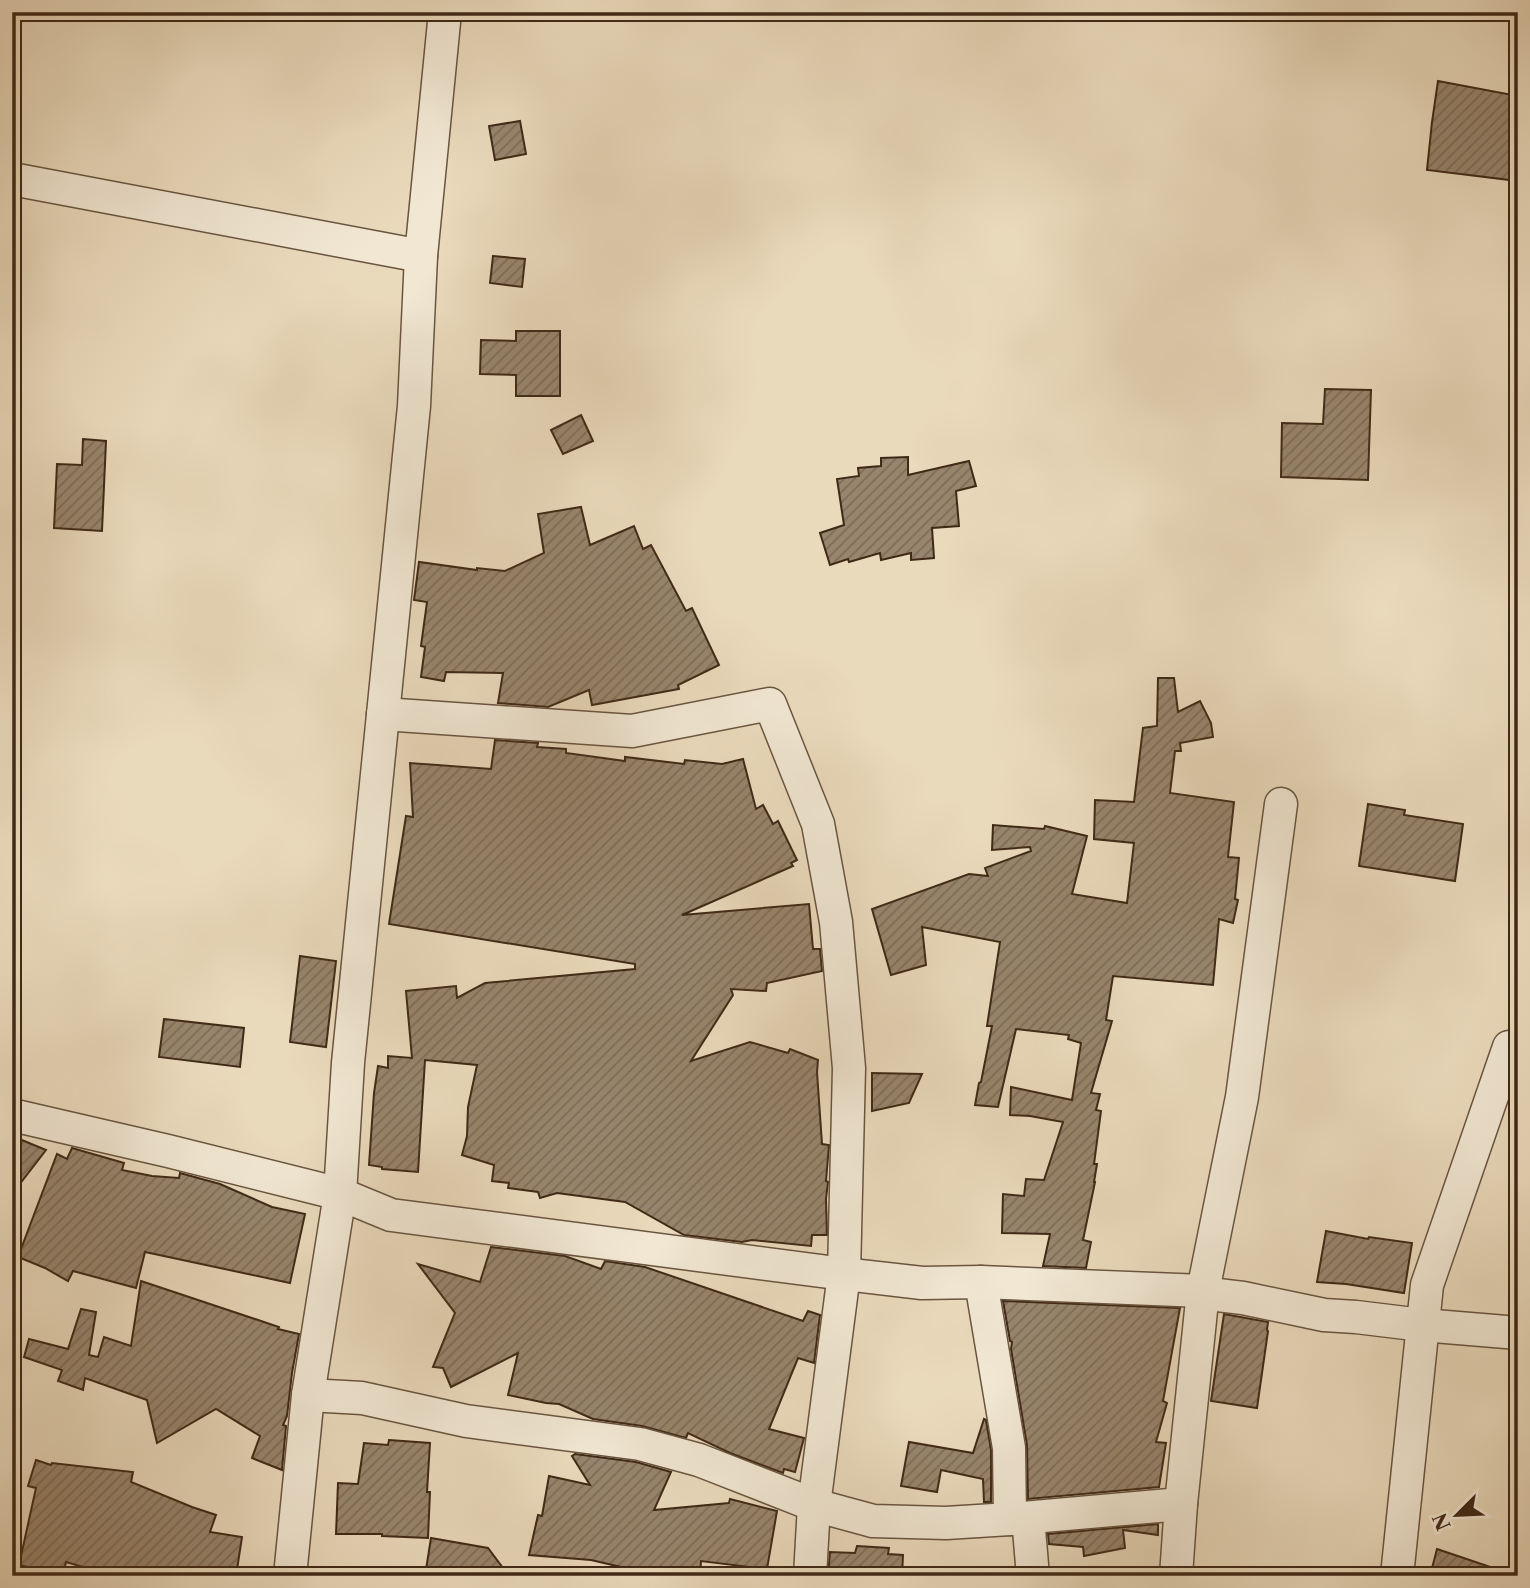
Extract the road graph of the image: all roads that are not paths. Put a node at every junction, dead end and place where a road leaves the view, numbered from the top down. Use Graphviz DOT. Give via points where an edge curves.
graph roads {
  1 [pos="445,12"];
  2 [pos="12,179"];
  3 [pos="421,256"];
  4 [pos="383,714"];
  5 [pos="1281,804"];
  6 [pos="1509,1047"];
  7 [pos="12,1115"];
  8 [pos="340,1195"];
  9 [pos="844,1275"];
  10 [pos="981,1282"];
  11 [pos="1203,1292"];
  12 [pos="1422,1325"];
  13 [pos="1518,1333"];
  14 [pos="308,1395"];
  15 [pos="1181,1504"];
  16 [pos="814,1505"];
  17 [pos="1019,1519"];
  18 [pos="290,1576"];
  19 [pos="810,1576"];
  20 [pos="1033,1576"];
  21 [pos="1176,1576"];
  22 [pos="1397,1576"];
  1 -- 3 [label="street"];
  2 -- 3 [label="street"];
  3 -- 4 [label="street" via="414,406"];
  4 -- 8 [label="street" via="348,1063"];
  4 -- 9 [label="street" via="632,731 770,704 818,824 836,922 849,1068"];
  5 -- 11 [label="street" via="1242,1097"];
  6 -- 12 [label="street" via="1427,1284"];
  7 -- 8 [label="street"];
  8 -- 9 [label="street" via="391,1215"];
  8 -- 14 [label="street"];
  9 -- 10 [label="street" via="922,1283"];
  9 -- 16 [label="street"];
  10 -- 11 [label="street"];
  10 -- 17 [label="street"];
  11 -- 12 [label="street" via="1324,1315"];
  11 -- 15 [label="street"];
  12 -- 13 [label="street"];
  12 -- 22 [label="street"];
  14 -- 16 [label="street" via="362,1398 466,1421 640,1444 699,1460"];
  14 -- 18 [label="street"];
  15 -- 17 [label="street"];
  15 -- 21 [label="street"];
  16 -- 17 [label="street" via="873,1521"];
  16 -- 19 [label="street"];
  17 -- 20 [label="street"];
}
